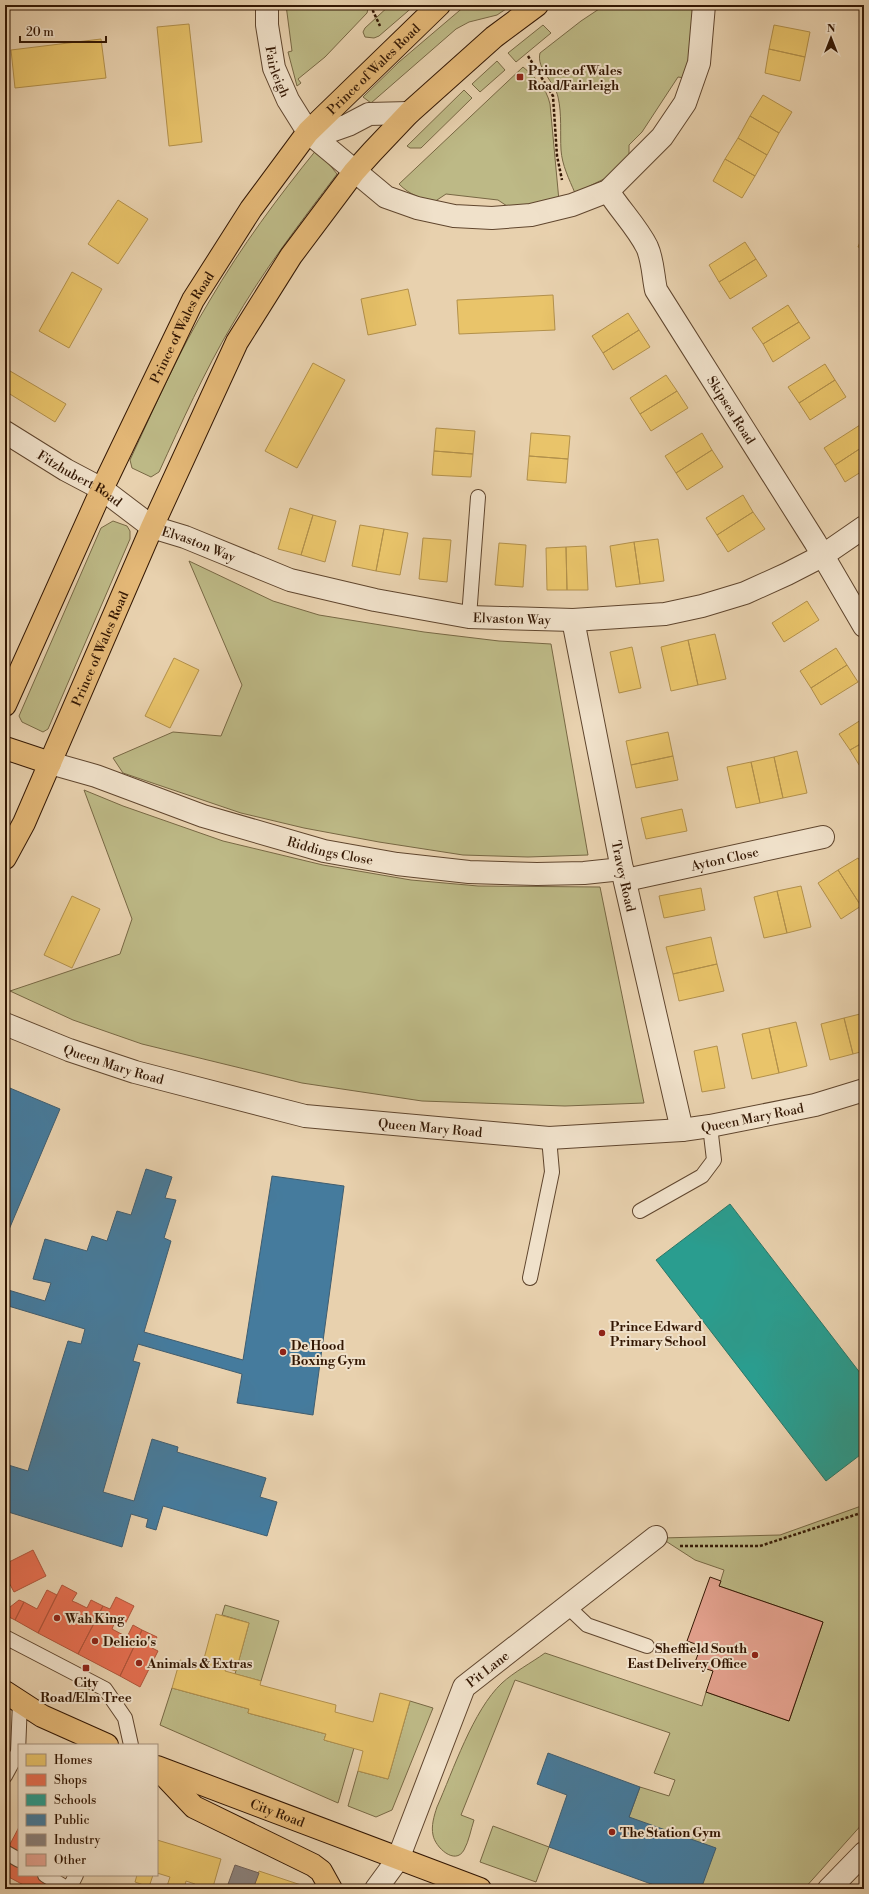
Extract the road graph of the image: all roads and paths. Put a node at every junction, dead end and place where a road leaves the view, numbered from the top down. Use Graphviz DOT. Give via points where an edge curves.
graph roads {
  1 [pos="267,5"];
  2 [pos="439,5"];
  3 [pos="537,5"];
  4 [pos="704,5"];
  5 [pos="528,56"];
  6 [pos="409,113"];
  7 [pos="308,132"];
  8 [pos="354,172"];
  9 [pos="562,182"];
  10 [pos="608,191"];
  11 [pos="5,432"];
  12 [pos="102,489"];
  13 [pos="478,498"];
  14 [pos="152,527"];
  15 [pos="864,527"];
  16 [pos="822,556"];
  17 [pos="468,618"];
  18 [pos="573,620"];
  19 [pos="864,626"];
  20 [pos="5,705"];
  21 [pos="5,748"];
  22 [pos="50,763"];
  23 [pos="824,837"];
  24 [pos="5,858"];
  25 [pos="624,874"];
  26 [pos="5,1024"];
  27 [pos="864,1090"];
  28 [pos="710,1126"];
  29 [pos="682,1130"];
  30 [pos="549,1138"];
  31 [pos="640,1211"];
  32 [pos="530,1278"];
  33 [pos="864,1512"];
  34 [pos="656,1536"];
  35 [pos="567,1606"];
  36 [pos="5,1637"];
  37 [pos="647,1646"];
  38 [pos="12,1697"];
  39 [pos="104,1744"];
  40 [pos="131,1744"];
  41 [pos="158,1767"];
  42 [pos="158,1768"];
  43 [pos="5,1776"];
  44 [pos="5,1852"];
  45 [pos="864,1853"];
  46 [pos="18,1859"];
  47 [pos="398,1859"];
  48 [pos="47,1876"];
  49 [pos="75,1876"];
  50 [pos="68,1889"];
  51 [pos="331,1889"];
  52 [pos="376,1889"];
  53 [pos="480,1889"];
  54 [pos="829,1889"];
  1 -- 7 [label="street, Fairleigh" via="267,25 274,68 288,100"];
  2 -- 7 [label="main road, Prince of Wales Road"];
  3 -- 6 [label="main road, Prince of Wales Road" via="494,37"];
  4 -- 10 [label="street" via="699,63 685,102 662,137"];
  5 -- 9 [label="path" via="553,96"];
  6 -- 7 [label="street" via="369,114 331,131"];
  6 -- 8 [label="main road, Prince of Wales Road"];
  7 -- 8 [label="street, Fairleigh"];
  7 -- 12 [label="main road, Prince of Wales Road" via="251,209 193,300"];
  8 -- 10 [label="street" via="386,197 417,208 454,216 492,218 531,215 572,205"];
  8 -- 14 [label="main road, Prince of Wales Road" via="292,256 237,342"];
  10 -- 16 [label="street, Skipsea Road" via="647,247 656,290"];
  11 -- 12 [label="street, Fitzhubert Road"];
  12 -- 14 [label="street, Fitzhubert Road"];
  12 -- 20 [label="main road, Prince of Wales Road"];
  13 -- 17 [label="lane"];
  14 -- 17 [label="street, Elvaston Way" via="185,537 290,580"];
  14 -- 22 [label="main road, Prince of Wales Road"];
  15 -- 16 [label="street, Elvaston Way"];
  16 -- 18 [label="street, Elvaston Way" via="745,593 702,606 665,614"];
  16 -- 19 [label="street, Skipsea Road"];
  17 -- 18 [label="street, Elvaston Way"];
  18 -- 25 [label="street, Travey Road"];
  21 -- 22 [label="main road"];
  22 -- 24 [label="main road, Prince of Wales Road" via="24,823"];
  22 -- 25 [label="street, Riddings Close" via="96,776 202,816 331,852 397,864 468,872"];
  23 -- 25 [label="street, Ayton Close"];
  25 -- 29 [label="street, Travey Road"];
  26 -- 30 [label="street, Queen Mary Road" via="69,1050 135,1072 306,1116"];
  27 -- 28 [label="street, Queen Mary Road" via="815,1105"];
  28 -- 29 [label="street, Queen Mary Road"];
  28 -- 31 [label="lane" via="714,1160 702,1176"];
  29 -- 30 [label="street, Queen Mary Road"];
  30 -- 32 [label="lane" via="552,1172"];
  33 -- 34 [label="path" via="760,1546 675,1546"];
  34 -- 35 [label="street, Pit Lane"];
  35 -- 37 [label="lane" via="587,1625"];
  35 -- 47 [label="street, Pit Lane" via="464,1687"];
  36 -- 40 [label="lane" via="105,1689 125,1718"];
  38 -- 39 [label="main road" via="42,1716"];
  38 -- 43 [label="lane" via="18,1752"];
  41 -- 47 [label="main road, City Road"];
  42 -- 51 [label="main road" via="194,1807 313,1865 321,1871"];
  44 -- 46 [label="lane"];
  45 -- 54 [label="street"];
  47 -- 52 [label="street, Pit Lane"];
  47 -- 53 [label="main road, City Road"];
  48 -- 50 [label="lane"];
  49 -- 50 [label="lane"];
}
